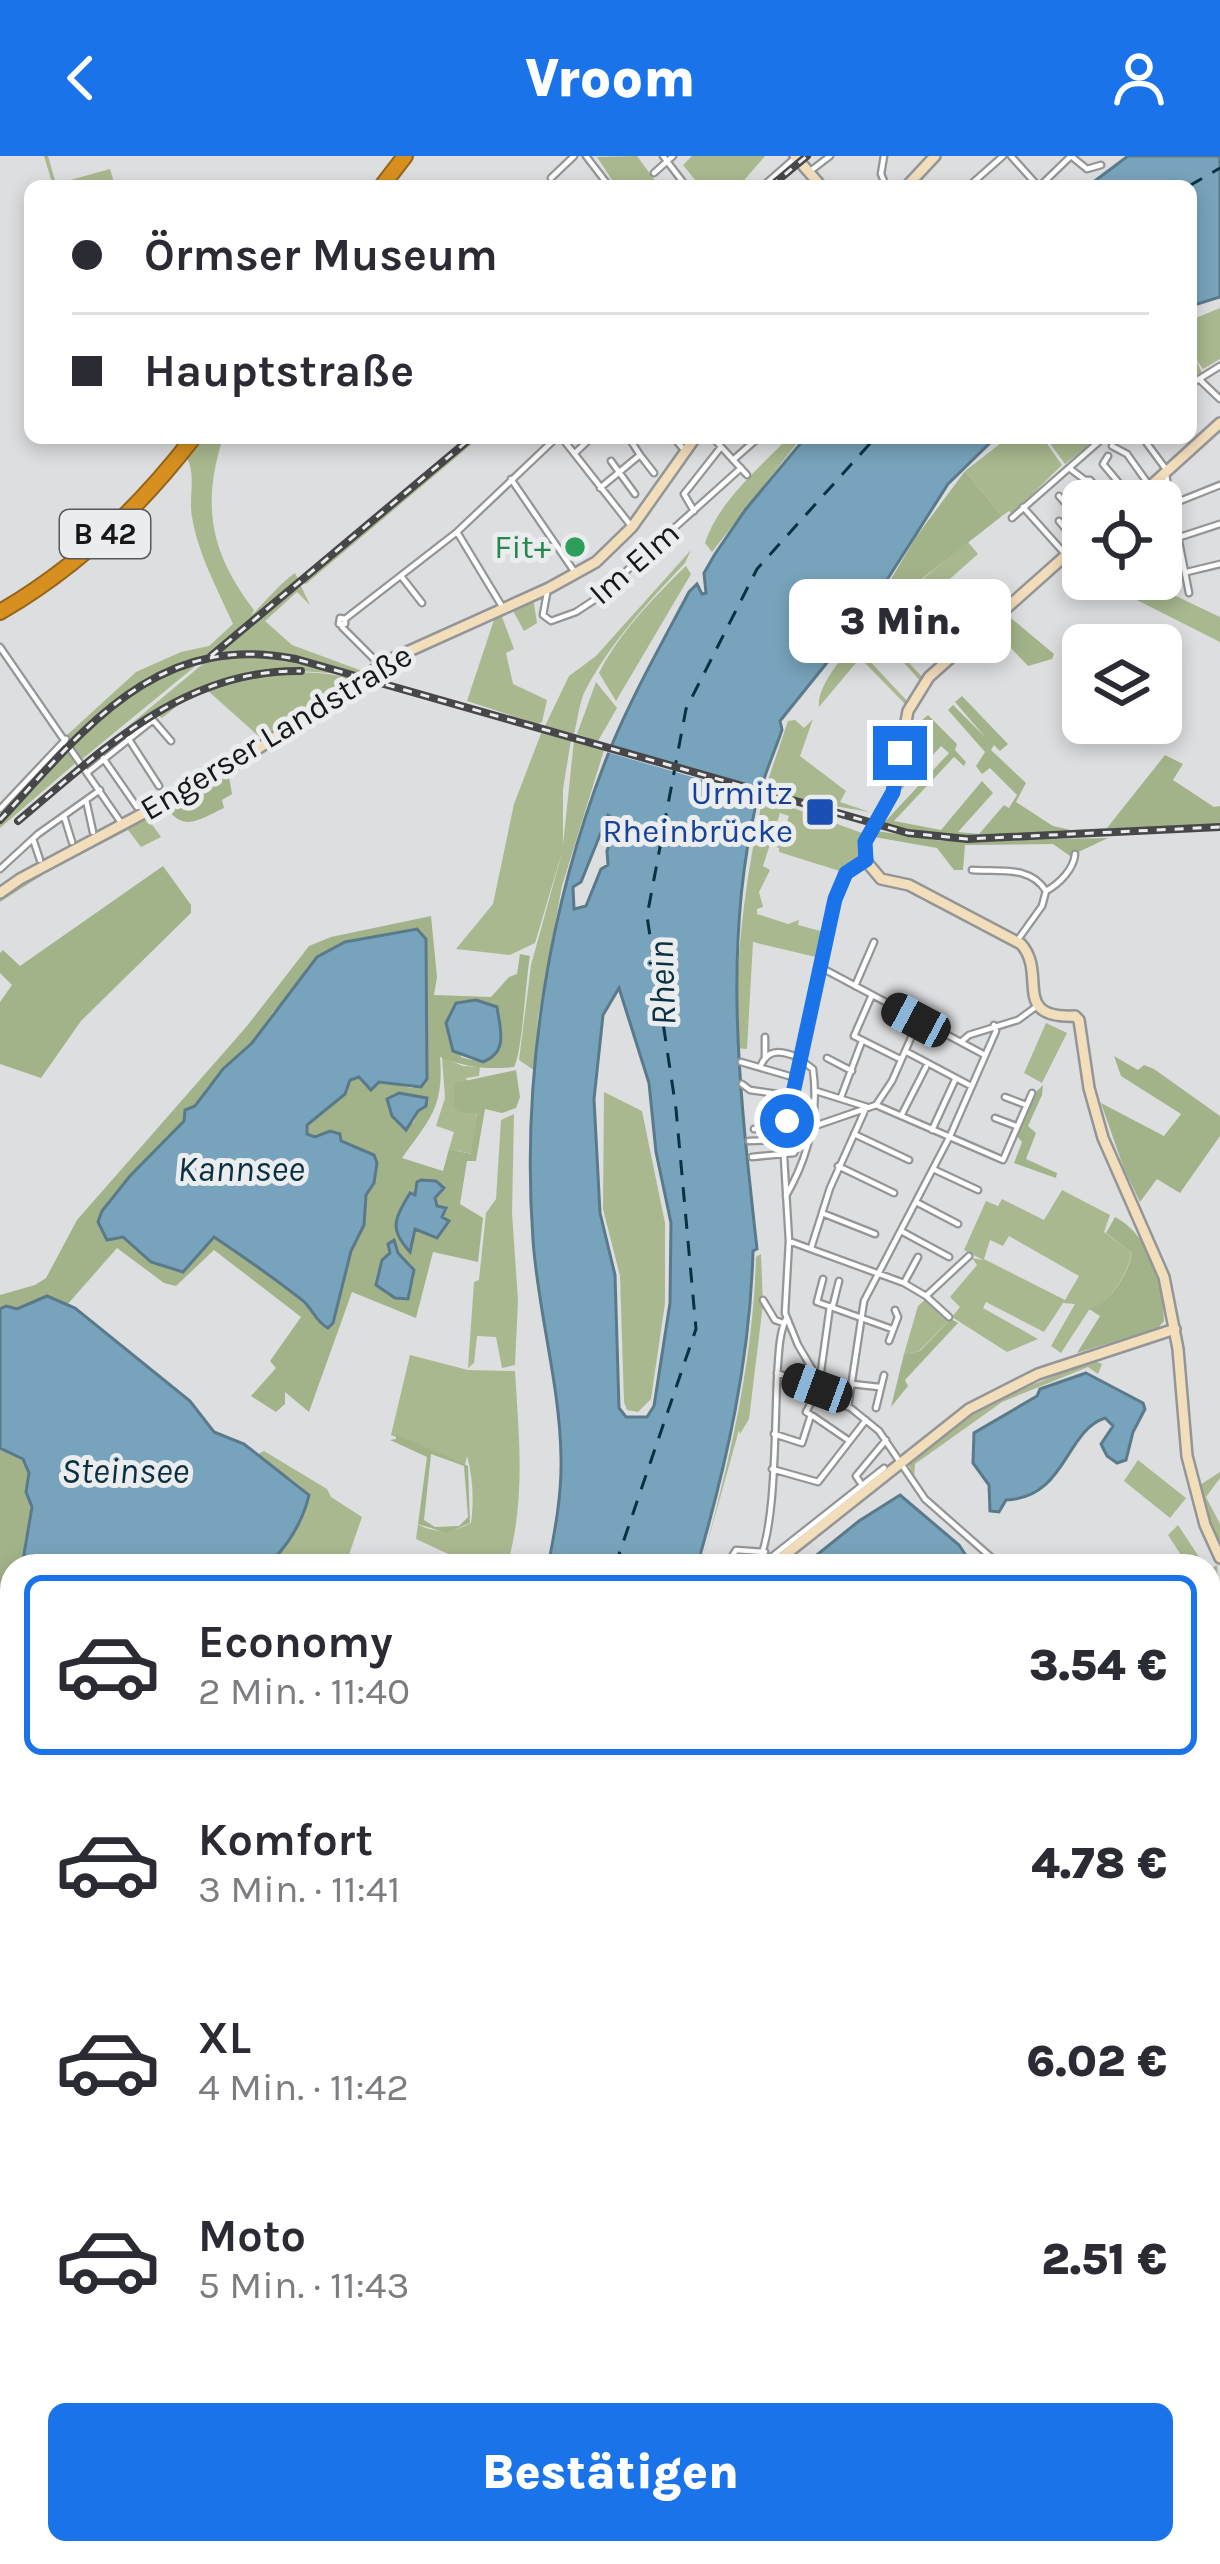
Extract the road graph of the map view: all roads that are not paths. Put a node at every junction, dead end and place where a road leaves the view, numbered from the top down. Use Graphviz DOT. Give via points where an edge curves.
graph roads {
  1 [pos="408,156"];
  2 [pos="586,156"];
  3 [pos="830,156"];
  4 [pos="935,156"];
  5 [pos="1007,156"];
  6 [pos="1071,156"];
  7 [pos="570,157"];
  8 [pos="796,157"];
  9 [pos="668,158"];
  10 [pos="1101,165"];
  11 [pos="809,172"];
  12 [pos="654,173"];
  13 [pos="551,178"];
  14 [pos="390,180"];
  15 [pos="604,180"];
  16 [pos="770,180"];
  17 [pos="816,180"];
  18 [pos="915,180"];
  19 [pos="977,180"];
  20 [pos="1033,180"];
  21 [pos="1045,180"];
  22 [pos="1220,366"];
  23 [pos="1200,380"];
  24 [pos="1197,381"];
  25 [pos="1220,399"];
  26 [pos="1220,423"];
  27 [pos="185,444"];
  28 [pos="552,444"];
  29 [pos="565,444"];
  30 [pos="585,444"];
  31 [pos="633,444"];
  32 [pos="679,444"];
  33 [pos="691,444"];
  34 [pos="718,444"];
  35 [pos="751,444"];
  36 [pos="1096,444"];
  37 [pos="1147,444"];
  38 [pos="1112,446"];
  39 [pos="721,447"];
  40 [pos="686,452"];
  41 [pos="575,453"];
  42 [pos="640,455"];
  43 [pos="1108,456"];
  44 [pos="733,460"];
  45 [pos="611,461"];
  46 [pos="1068,467"];
  47 [pos="740,468"];
  48 [pos="654,473"];
  49 [pos="620,474"];
  50 [pos="1167,474"];
  51 [pos="747,475"];
  52 [pos="512,479"];
  53 [pos="1085,480"];
  54 [pos="1114,480"];
  55 [pos="1148,480"];
  56 [pos="1164,480"];
  57 [pos="1169,480"];
  58 [pos="1220,485"];
  59 [pos="600,488"];
  60 [pos="635,494"];
  61 [pos="1060,496"];
  62 [pos="1062,498"];
  63 [pos="1182,502"];
  64 [pos="1023,506"];
  65 [pos="694,511"];
  66 [pos="1012,518"];
  67 [pos="1059,521"];
  68 [pos="1062,524"];
  69 [pos="1220,524"];
  70 [pos="632,527"];
  71 [pos="458,532"];
  72 [pos="1182,536"];
  73 [pos="1062,550"];
  74 [pos="1182,550"];
  75 [pos="1062,559"];
  76 [pos="1220,564"];
  77 [pos="1187,572"];
  78 [pos="576,574"];
  79 [pos="401,576"];
  80 [pos="549,588"];
  81 [pos="1190,593"];
  82 [pos="416,595"];
  83 [pos="0,610"];
  84 [pos="498,611"];
  85 [pos="0,647"];
  86 [pos="3,659"];
  87 [pos="380,664"];
  88 [pos="128,738"];
  89 [pos="66,739"];
  90 [pos="171,741"];
  91 [pos="103,758"];
  92 [pos="88,772"];
  93 [pos="159,786"];
  94 [pos="100,790"];
  95 [pos="86,800"];
  96 [pos="145,802"];
  97 [pos="0,808"];
  98 [pos="64,816"];
  99 [pos="122,824"];
  100 [pos="93,832"];
  101 [pos="33,839"];
  102 [pos="72,842"];
  103 [pos="1075,854"];
  104 [pos="40,860"];
  105 [pos="866,860"];
  106 [pos="0,869"];
  107 [pos="972,870"];
  108 [pos="1046,891"];
  109 [pos="0,893"];
  110 [pos="832,910"];
  111 [pos="845,913"];
  112 [pos="1017,941"];
  113 [pos="874,942"];
  114 [pos="820,968"];
  115 [pos="855,986"];
  116 [pos="872,995"];
  117 [pos="1038,1005"];
  118 [pos="918,1022"];
  119 [pos="994,1025"];
  120 [pos="765,1037"];
  121 [pos="862,1041"];
  122 [pos="962,1041"];
  123 [pos="905,1051"];
  124 [pos="985,1055"];
  125 [pos="765,1056"];
  126 [pos="827,1058"];
  127 [pos="801,1059"];
  128 [pos="901,1060"];
  129 [pos="741,1062"];
  130 [pos="760,1066"];
  131 [pos="927,1066"];
  132 [pos="852,1070"];
  133 [pos="796,1078"];
  134 [pos="956,1079"];
  135 [pos="742,1084"];
  136 [pos="973,1086"];
  137 [pos="816,1090"];
  138 [pos="1032,1093"];
  139 [pos="792,1096"];
  140 [pos="842,1097"];
  141 [pos="1005,1097"];
  142 [pos="876,1105"];
  143 [pos="1026,1105"];
  144 [pos="867,1107"];
  145 [pos="902,1116"];
  146 [pos="994,1118"];
  147 [pos="786,1125"];
  148 [pos="1016,1126"];
  149 [pos="808,1128"];
  150 [pos="754,1129"];
  151 [pos="932,1130"];
  152 [pos="854,1134"];
  153 [pos="950,1136"];
  154 [pos="783,1140"];
  155 [pos="749,1141"];
  156 [pos="752,1157"];
  157 [pos="782,1157"];
  158 [pos="909,1160"];
  159 [pos="838,1166"];
  160 [pos="933,1169"];
  161 [pos="978,1190"];
  162 [pos="894,1193"];
  163 [pos="785,1196"];
  164 [pos="916,1202"];
  165 [pos="822,1213"];
  166 [pos="958,1224"];
  167 [pos="901,1231"];
  168 [pos="875,1234"];
  169 [pos="789,1241"];
  170 [pos="811,1248"];
  171 [pos="969,1256"];
  172 [pos="918,1257"];
  173 [pos="949,1257"];
  174 [pos="879,1274"];
  175 [pos="823,1279"];
  176 [pos="839,1281"];
  177 [pos="904,1283"];
  178 [pos="926,1296"];
  179 [pos="763,1300"];
  180 [pos="831,1306"];
  181 [pos="895,1310"];
  182 [pos="860,1315"];
  183 [pos="949,1317"];
  184 [pos="785,1320"];
  185 [pos="892,1329"];
  186 [pos="1175,1330"];
  187 [pos="889,1341"];
  188 [pos="821,1371"];
  189 [pos="777,1373"];
  190 [pos="884,1375"];
  191 [pos="852,1384"];
  192 [pos="819,1386"];
  193 [pos="879,1387"];
  194 [pos="848,1408"];
  195 [pos="876,1408"];
  196 [pos="811,1415"];
  197 [pos="866,1420"];
  198 [pos="772,1433"];
  199 [pos="848,1440"];
  200 [pos="887,1444"];
  201 [pos="916,1449"];
  202 [pos="898,1462"];
  203 [pos="884,1468"];
  204 [pos="771,1469"];
  205 [pos="862,1484"];
  206 [pos="765,1552"];
  207 [pos="734,1554"];
  208 [pos="773,1554"];
  209 [pos="786,1554"];
  210 [pos="987,1554"];
  211 [pos="1218,1554"];
  1 -- 14 [label="highway"];
  2 -- 15 [label="street"];
  3 -- 11 [label="street"];
  4 -- 18 [label="main road"];
  5 -- 19 [label="street"];
  5 -- 20 [label="street"];
  6 -- 10 [label="street" via="1087,169"];
  6 -- 21 [label="street"];
  7 -- 13 [label="street"];
  8 -- 11 [label="main road"];
  8 -- 16 [label="street"];
  9 -- 12 [label="street"];
  11 -- 17 [label="main road"];
  22 -- 23 [label="street"];
  23 -- 24 [label="street"];
  23 -- 25 [label="street"];
  26 -- 50 [label="main road"];
  27 -- 83 [label="highway, B 42" via="118,523"];
  28 -- 52 [label="street"];
  29 -- 41 [label="street"];
  30 -- 41 [label="street"];
  31 -- 42 [label="street"];
  32 -- 40 [label="street"];
  33 -- 40 [label="main road, Engerser Landstraße"];
  34 -- 39 [label="street"];
  35 -- 44 [label="street"];
  36 -- 46 [label="street"];
  37 -- 50 [label="street"];
  38 -- 55 [label="street"];
  39 -- 44 [label="street"];
  39 -- 65 [label="street" via="685,494"];
  40 -- 70 [label="main road, Engerser Landstraße"];
  41 -- 59 [label="street"];
  42 -- 48 [label="street"];
  42 -- 49 [label="street"];
  43 -- 54 [label="street" via="1103,464"];
  44 -- 47 [label="street"];
  45 -- 49 [label="street"];
  46 -- 53 [label="street"];
  46 -- 64 [label="street"];
  47 -- 51 [label="street"];
  47 -- 65 [label="street, Im Elm"];
  49 -- 59 [label="street"];
  49 -- 60 [label="street"];
  50 -- 56 [label="main road"];
  50 -- 57 [label="street"];
  52 -- 71 [label="street"];
  52 -- 78 [label="street"];
  58 -- 63 [label="street"];
  59 -- 70 [label="street"];
  61 -- 62 [label="street"];
  64 -- 66 [label="street"];
  64 -- 73 [label="street"];
  65 -- 80 [label="street, Im Elm" via="617,585 575,612 544,618"];
  67 -- 68 [label="street"];
  69 -- 72 [label="street"];
  70 -- 78 [label="main road, Engerser Landstraße"];
  71 -- 79 [label="street"];
  71 -- 84 [label="street"];
  74 -- 77 [label="street"];
  75 -- 105 [label="main road" via="917,692 893,792 865,842"];
  76 -- 77 [label="street"];
  77 -- 81 [label="street"];
  78 -- 80 [label="main road, Engerser Landstraße"];
  79 -- 82 [label="street"];
  79 -- 87 [label="street" via="343,622"];
  80 -- 84 [label="main road, Engerser Landstraße"];
  84 -- 87 [label="main road, Engerser Landstraße"];
  85 -- 86 [label="street"];
  86 -- 89 [label="street"];
  87 -- 99 [label="main road, Engerser Landstraße" via="234,765"];
  88 -- 90 [label="street" via="155,720"];
  88 -- 91 [label="street"];
  88 -- 93 [label="street"];
  89 -- 92 [label="street"];
  89 -- 97 [label="street"];
  91 -- 92 [label="street"];
  91 -- 96 [label="street" via="137,808"];
  92 -- 94 [label="street"];
  94 -- 95 [label="street"];
  94 -- 99 [label="street"];
  95 -- 98 [label="street"];
  95 -- 100 [label="street"];
  98 -- 101 [label="street"];
  98 -- 102 [label="street"];
  99 -- 109 [label="main road, Engerser Landstraße"];
  101 -- 104 [label="street"];
  101 -- 106 [label="street"];
  103 -- 108 [label="street"];
  105 -- 110 [label="street" via="846,873"];
  105 -- 112 [label="main road" via="881,879"];
  107 -- 108 [label="street" via="1029,874"];
  108 -- 112 [label="street"];
  110 -- 111 [label="street"];
  110 -- 114 [label="street"];
  112 -- 117 [label="main road" via="1031,959"];
  113 -- 115 [label="street"];
  114 -- 115 [label="street"];
  114 -- 127 [label="street"];
  115 -- 116 [label="street"];
  116 -- 118 [label="street"];
  116 -- 121 [label="street" via="854,1035"];
  117 -- 119 [label="street"];
  117 -- 186 [label="main road" via="1078,1017 1103,1138 1159,1264"];
  118 -- 122 [label="street"];
  118 -- 123 [label="street"];
  119 -- 122 [label="street"];
  119 -- 124 [label="street"];
  120 -- 125 [label="street"];
  121 -- 128 [label="street"];
  121 -- 132 [label="street"];
  122 -- 124 [label="street"];
  123 -- 128 [label="street"];
  123 -- 131 [label="street"];
  124 -- 136 [label="street"];
  125 -- 127 [label="street"];
  125 -- 130 [label="street"];
  126 -- 132 [label="street"];
  127 -- 133 [label="street"];
  127 -- 137 [label="street" via="812,1066"];
  128 -- 142 [label="street"];
  129 -- 130 [label="street"];
  130 -- 133 [label="street"];
  131 -- 134 [label="street"];
  131 -- 145 [label="street"];
  132 -- 140 [label="street"];
  133 -- 139 [label="street"];
  134 -- 136 [label="street"];
  134 -- 151 [label="street"];
  135 -- 139 [label="street"];
  136 -- 153 [label="street"];
  137 -- 140 [label="street"];
  137 -- 149 [label="street"];
  138 -- 143 [label="street"];
  139 -- 147 [label="street"];
  140 -- 144 [label="street"];
  141 -- 143 [label="street"];
  142 -- 144 [label="street"];
  142 -- 145 [label="street"];
  143 -- 148 [label="street"];
  144 -- 149 [label="street"];
  144 -- 152 [label="street"];
  145 -- 151 [label="street"];
  146 -- 148 [label="street"];
  147 -- 149 [label="street"];
  147 -- 150 [label="street"];
  147 -- 154 [label="street"];
  148 -- 153 [label="street" via="1004,1160"];
  149 -- 157 [label="street" via="794,1153"];
  149 -- 163 [label="street"];
  151 -- 153 [label="street"];
  152 -- 158 [label="street"];
  152 -- 159 [label="street"];
  153 -- 160 [label="street"];
  154 -- 155 [label="street"];
  154 -- 157 [label="street"];
  156 -- 157 [label="street"];
  157 -- 163 [label="street"];
  159 -- 162 [label="street"];
  159 -- 165 [label="street"];
  160 -- 161 [label="street"];
  160 -- 164 [label="street"];
  163 -- 169 [label="street"];
  164 -- 166 [label="street"];
  164 -- 167 [label="street"];
  165 -- 168 [label="street"];
  165 -- 170 [label="street"];
  167 -- 173 [label="street"];
  167 -- 174 [label="street"];
  169 -- 170 [label="street"];
  169 -- 184 [label="street"];
  170 -- 174 [label="street"];
  171 -- 178 [label="street"];
  172 -- 177 [label="street"];
  174 -- 177 [label="street"];
  174 -- 182 [label="street"];
  175 -- 180 [label="street" via="818,1302"];
  176 -- 180 [label="street"];
  177 -- 178 [label="street"];
  178 -- 183 [label="street"];
  179 -- 184 [label="street" via="776,1320"];
  180 -- 182 [label="street"];
  180 -- 188 [label="street"];
  181 -- 185 [label="street"];
  182 -- 185 [label="street"];
  182 -- 191 [label="street"];
  184 -- 189 [label="street"];
  184 -- 192 [label="street"];
  185 -- 187 [label="street"];
  186 -- 201 [label="main road" via="1016,1384"];
  186 -- 211 [label="main road" via="1187,1456"];
  189 -- 192 [label="street"];
  189 -- 198 [label="street"];
  190 -- 193 [label="street"];
  191 -- 193 [label="street"];
  191 -- 194 [label="street"];
  192 -- 194 [label="street"];
  192 -- 196 [label="street"];
  193 -- 195 [label="street"];
  194 -- 197 [label="street"];
  196 -- 198 [label="street" via="802,1443"];
  196 -- 199 [label="street"];
  197 -- 199 [label="street"];
  197 -- 200 [label="street"];
  198 -- 204 [label="street"];
  199 -- 204 [label="street" via="818,1482"];
  200 -- 201 [label="street" via="898,1453"];
  200 -- 202 [label="street"];
  200 -- 205 [label="street" via="856,1476"];
  201 -- 202 [label="main road"];
  202 -- 209 [label="main road"];
  202 -- 210 [label="street" via="925,1499"];
  203 -- 205 [label="street"];
  204 -- 206 [label="street"];
  205 -- 208 [label="street"];
  206 -- 207 [label="street"];
}
